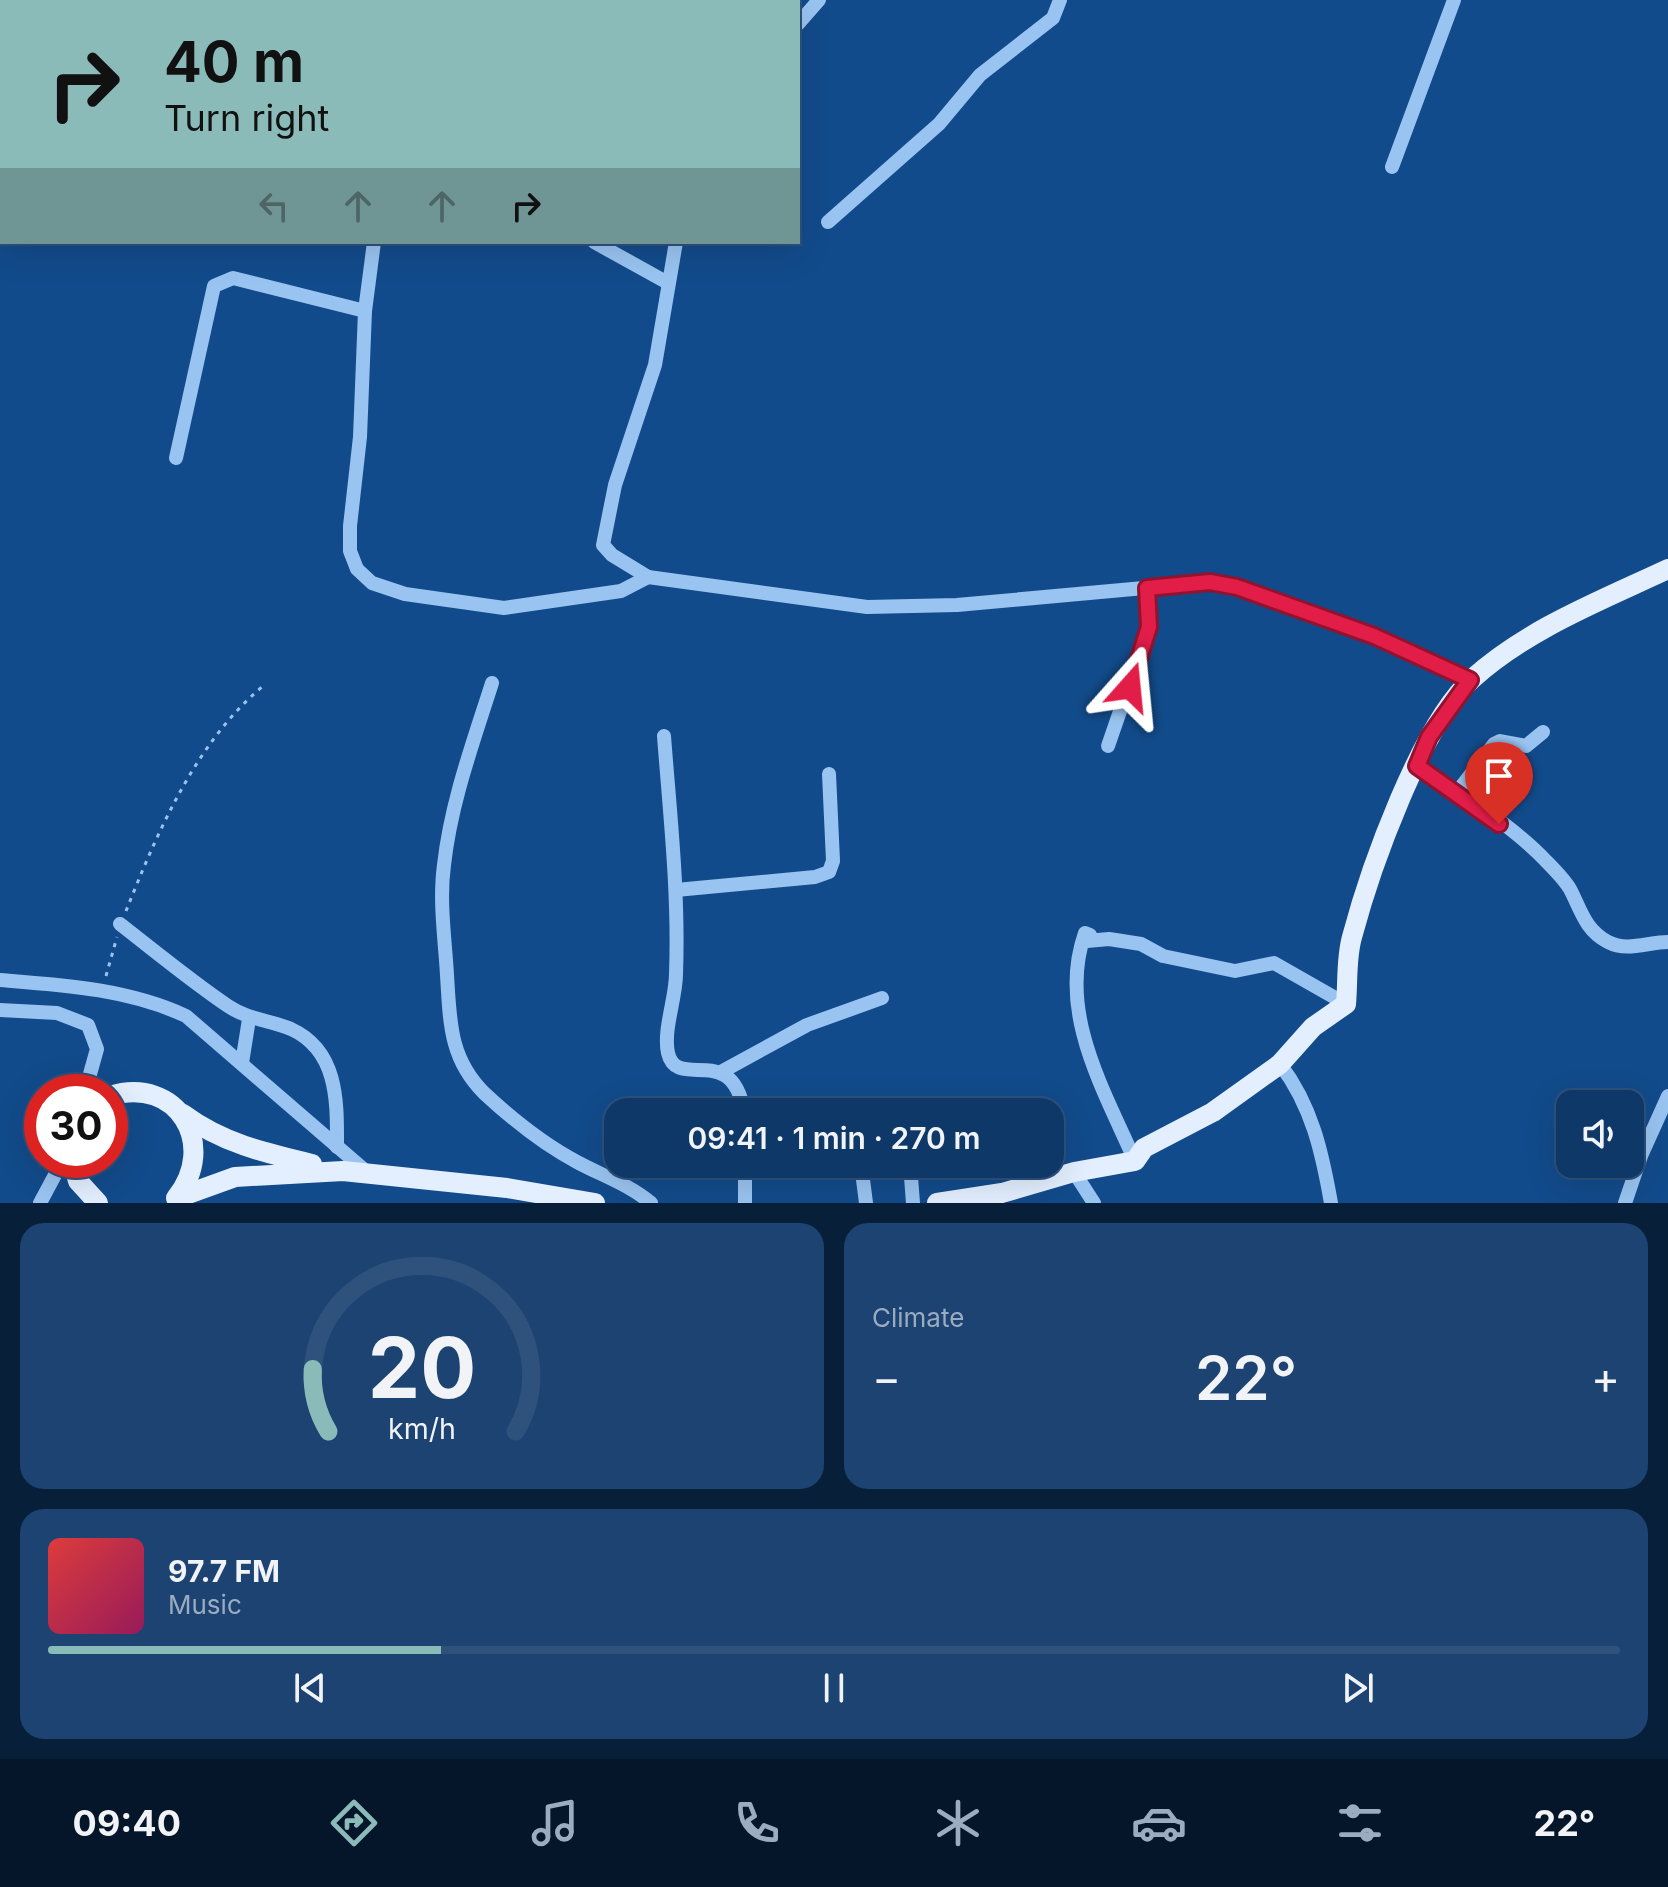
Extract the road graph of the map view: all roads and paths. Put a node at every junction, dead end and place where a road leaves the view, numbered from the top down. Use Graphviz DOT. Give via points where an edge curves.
graph roads {
  1 [pos="819,0"];
  2 [pos="1060,0"];
  3 [pos="1454,0"];
  4 [pos="800,22"];
  5 [pos="1392,167"];
  6 [pos="828,222"];
  7 [pos="374,244"];
  8 [pos="598,244"];
  9 [pos="676,244"];
  10 [pos="668,283"];
  11 [pos="365,311"];
  12 [pos="176,458"];
  13 [pos="1668,569"];
  14 [pos="648,577"];
  15 [pos="1147,588"];
  16 [pos="1470,680"];
  17 [pos="492,683"];
  18 [pos="262,687"];
  19 [pos="1543,732"];
  20 [pos="664,736"];
  21 [pos="1108,746"];
  22 [pos="1417,766"];
  23 [pos="829,774"];
  24 [pos="1458,791"];
  25 [pos="676,890"];
  26 [pos="120,924"];
  27 [pos="1668,942"];
  28 [pos="0,980"];
  29 [pos="101,991"];
  30 [pos="882,998"];
  31 [pos="1346,1004"];
  32 [pos="0,1010"];
  33 [pos="249,1019"];
  34 [pos="242,1063"];
  35 [pos="1280,1064"];
  36 [pos="721,1072"];
  37 [pos="90,1074"];
  38 [pos="128,1094"];
  39 [pos="1668,1096"];
  40 [pos="741,1098"];
  41 [pos="177,1110"];
  42 [pos="337,1147"];
  43 [pos="1135,1161"];
  44 [pos="343,1171"];
  45 [pos="1074,1172"];
  46 [pos="369,1174"];
  47 [pos="53,1178"];
  48 [pos="77,1178"];
  49 [pos="745,1178"];
  50 [pos="863,1178"];
  51 [pos="911,1178"];
  52 [pos="173,1200"];
  53 [pos="40,1203"];
  54 [pos="98,1203"];
  55 [pos="595,1203"];
  56 [pos="651,1203"];
  57 [pos="745,1203"];
  58 [pos="866,1203"];
  59 [pos="913,1203"];
  60 [pos="937,1203"];
  61 [pos="1094,1203"];
  62 [pos="1331,1203"];
  63 [pos="1625,1203"];
  1 -- 4 [label="street"];
  2 -- 6 [label="street" via="1053,18 980,75 939,124"];
  3 -- 5 [label="street"];
  7 -- 11 [label="street"];
  8 -- 10 [label="street"];
  9 -- 10 [label="street"];
  10 -- 14 [label="street" via="655,365 615,485 603,545"];
  11 -- 12 [label="street" via="233,278 214,286"];
  11 -- 14 [label="street" via="350,526 350,551 357,569 372,583 405,594 504,608 606,594"];
  13 -- 16 [label="main road" via="1559,620"];
  14 -- 15 [label="street" via="867,607 957,605"];
  15 -- 16 [label="street" via="1210,582 1237,587 1374,636"];
  15 -- 21 [label="street" via="1149,627"];
  16 -- 22 [label="main road" via="1429,737"];
  17 -- 56 [label="street" via="464,769 443,866 449,1018 456,1058 523,1127"];
  18 -- 26 [label="path" via="218,731"];
  19 -- 24 [label="street" via="1526,746 1494,744"];
  20 -- 25 [label="street"];
  22 -- 24 [label="street"];
  22 -- 31 [label="main road" via="1392,820 1351,940"];
  23 -- 25 [label="street" via="829,872"];
  24 -- 27 [label="street" via="1544,858 1568,885 1584,923 1595,934 1628,948"];
  25 -- 36 [label="street" via="676,977 667,1051 683,1068"];
  26 -- 29 [label="path"];
  26 -- 33 [label="street"];
  28 -- 29 [label="street"];
  29 -- 34 [label="street" via="155,1002 186,1016"];
  30 -- 36 [label="street" via="807,1025"];
  31 -- 35 [label="main road" via="1313,1027"];
  31 -- 43 [label="street" via="1274,963 1235,971 1163,956 1141,944 1087,941 1090,935 1085,933 1076,999 1086,1048"];
  32 -- 37 [label="street" via="57,1013 88,1025 97,1049"];
  33 -- 34 [label="street"];
  33 -- 42 [label="street" via="292,1030 322,1057 337,1094"];
  34 -- 42 [label="street"];
  35 -- 43 [label="main road" via="1213,1112 1144,1148"];
  35 -- 62 [label="street" via="1299,1089 1322,1147"];
  36 -- 40 [label="street" via="739,1086"];
  38 -- 41 [label="main road" via="162,1098"];
  39 -- 63 [label="street"];
  41 -- 44 [label="main road" via="205,1131 250,1150"];
  41 -- 52 [label="main road" via="195,1144 188,1182"];
  42 -- 46 [label="street"];
  43 -- 45 [label="main road"];
  44 -- 46 [label="main road"];
  44 -- 52 [label="main road" via="235,1177"];
  45 -- 60 [label="main road" via="1002,1193"];
  45 -- 61 [label="street"];
  46 -- 55 [label="main road"];
  47 -- 53 [label="street"];
  48 -- 54 [label="main road"];
  49 -- 57 [label="street"];
  50 -- 58 [label="street"];
  51 -- 59 [label="street"];
}
